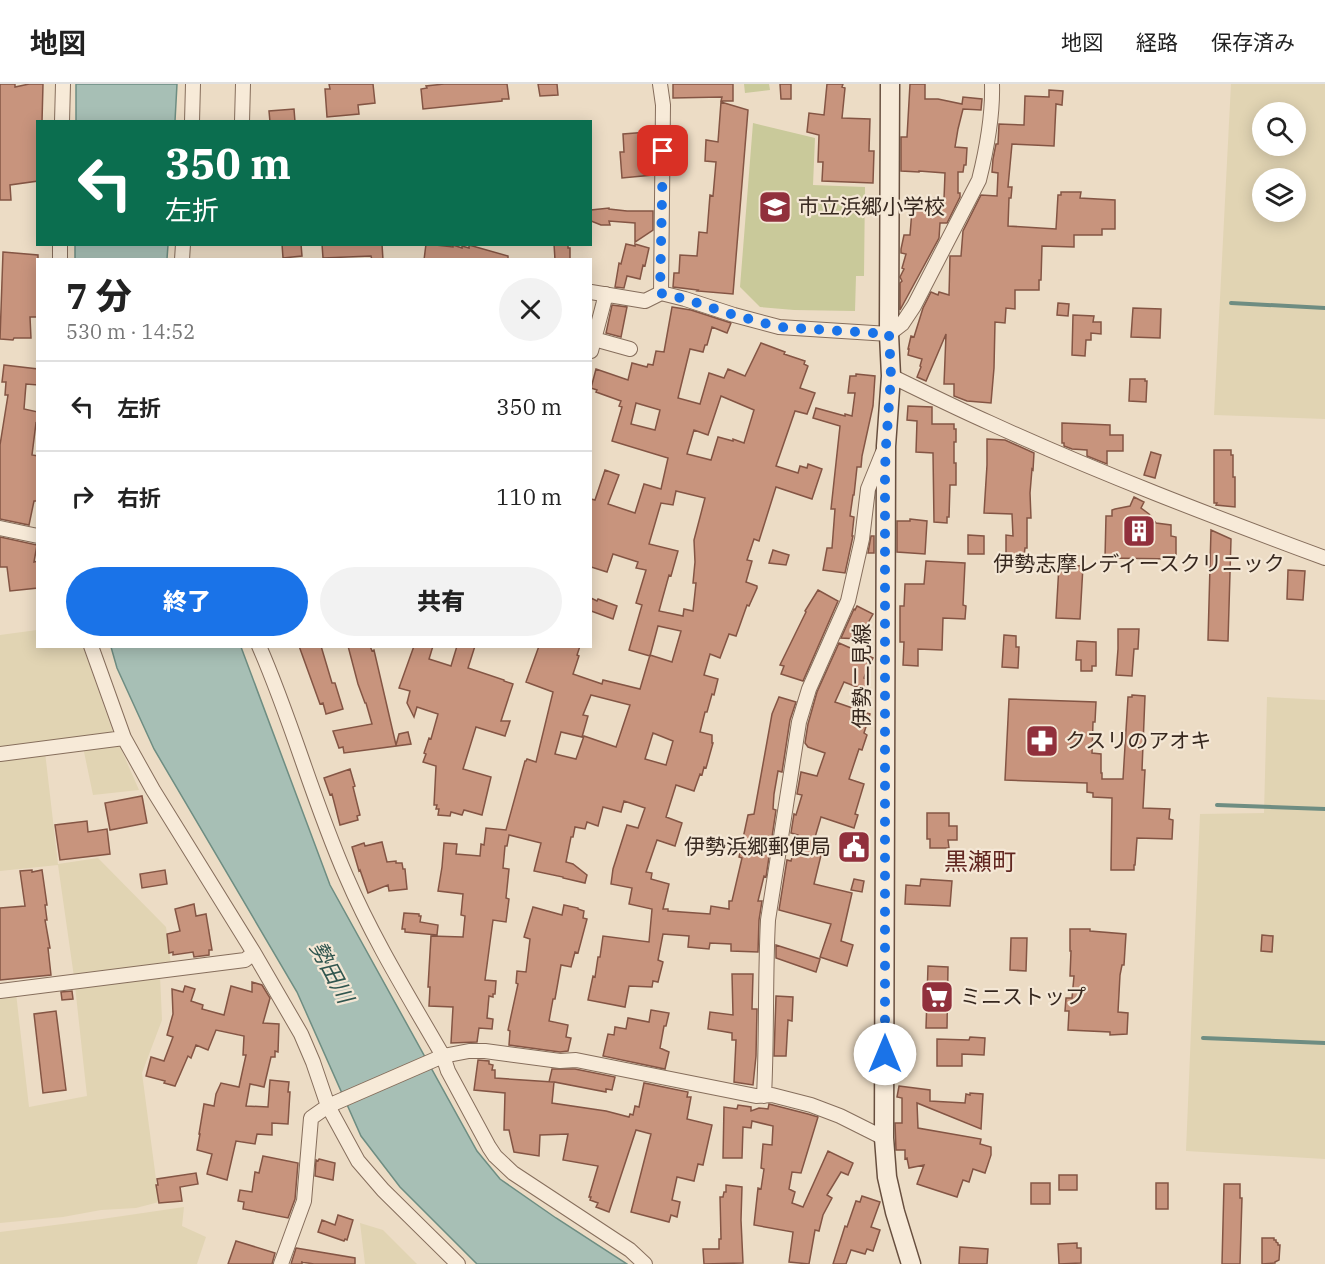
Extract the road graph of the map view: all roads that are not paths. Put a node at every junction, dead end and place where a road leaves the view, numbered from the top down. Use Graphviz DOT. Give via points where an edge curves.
graph roads {
  1 [pos="63,84"];
  2 [pos="194,84"];
  3 [pos="243,84"];
  4 [pos="660,84"];
  5 [pos="890,84"];
  6 [pos="992,84"];
  7 [pos="62,120"];
  8 [pos="192,120"];
  9 [pos="243,120"];
  10 [pos="592,292"];
  11 [pos="660,293"];
  12 [pos="606,294"];
  13 [pos="889,334"];
  14 [pos="593,345"];
  15 [pos="630,349"];
  16 [pos="891,376"];
  17 [pos="886,446"];
  18 [pos="0,528"];
  19 [pos="36,536"];
  20 [pos="1325,558"];
  21 [pos="92,648"];
  22 [pos="260,648"];
  23 [pos="124,738"];
  24 [pos="0,754"];
  25 [pos="254,953"];
  26 [pos="0,991"];
  27 [pos="443,1056"];
  28 [pos="764,1096"];
  29 [pos="330,1105"];
  30 [pos="884,1138"];
  31 [pos="281,1264"];
  32 [pos="458,1264"];
  33 [pos="645,1264"];
  34 [pos="911,1264"];
  1 -- 7 [label="street"];
  2 -- 8 [label="street"];
  3 -- 9 [label="street"];
  4 -- 11 [label="street"];
  5 -- 13 [label="main road, 伊勢二見線"];
  6 -- 13 [label="street" via="992,113 979,180 914,306 902,324"];
  10 -- 12 [label="street"];
  11 -- 12 [label="street" via="645,301"];
  11 -- 13 [label="street" via="779,327"];
  12 -- 14 [label="street"];
  13 -- 16 [label="main road, 伊勢二見線"];
  14 -- 15 [label="street"];
  16 -- 17 [label="main road, 伊勢二見線"];
  16 -- 20 [label="street" via="1200,512"];
  17 -- 28 [label="street" via="868,489 849,602 809,689 799,722 768,920"];
  17 -- 30 [label="main road, 伊勢二見線"];
  18 -- 19 [label="street"];
  21 -- 23 [label="street"];
  22 -- 27 [label="street" via="345,876"];
  23 -- 24 [label="street"];
  23 -- 25 [label="street"];
  25 -- 26 [label="street" via="245,960"];
  25 -- 29 [label="street" via="300,1034"];
  27 -- 28 [label="street" via="485,1051 576,1060"];
  27 -- 29 [label="street"];
  27 -- 33 [label="street" via="495,1156 522,1180 630,1250"];
  28 -- 30 [label="street" via="811,1105"];
  29 -- 31 [label="street" via="311,1118 304,1201"];
  29 -- 32 [label="street" via="358,1161"];
  30 -- 34 [label="main road, 伊勢二見線" via="887,1177"];
}
